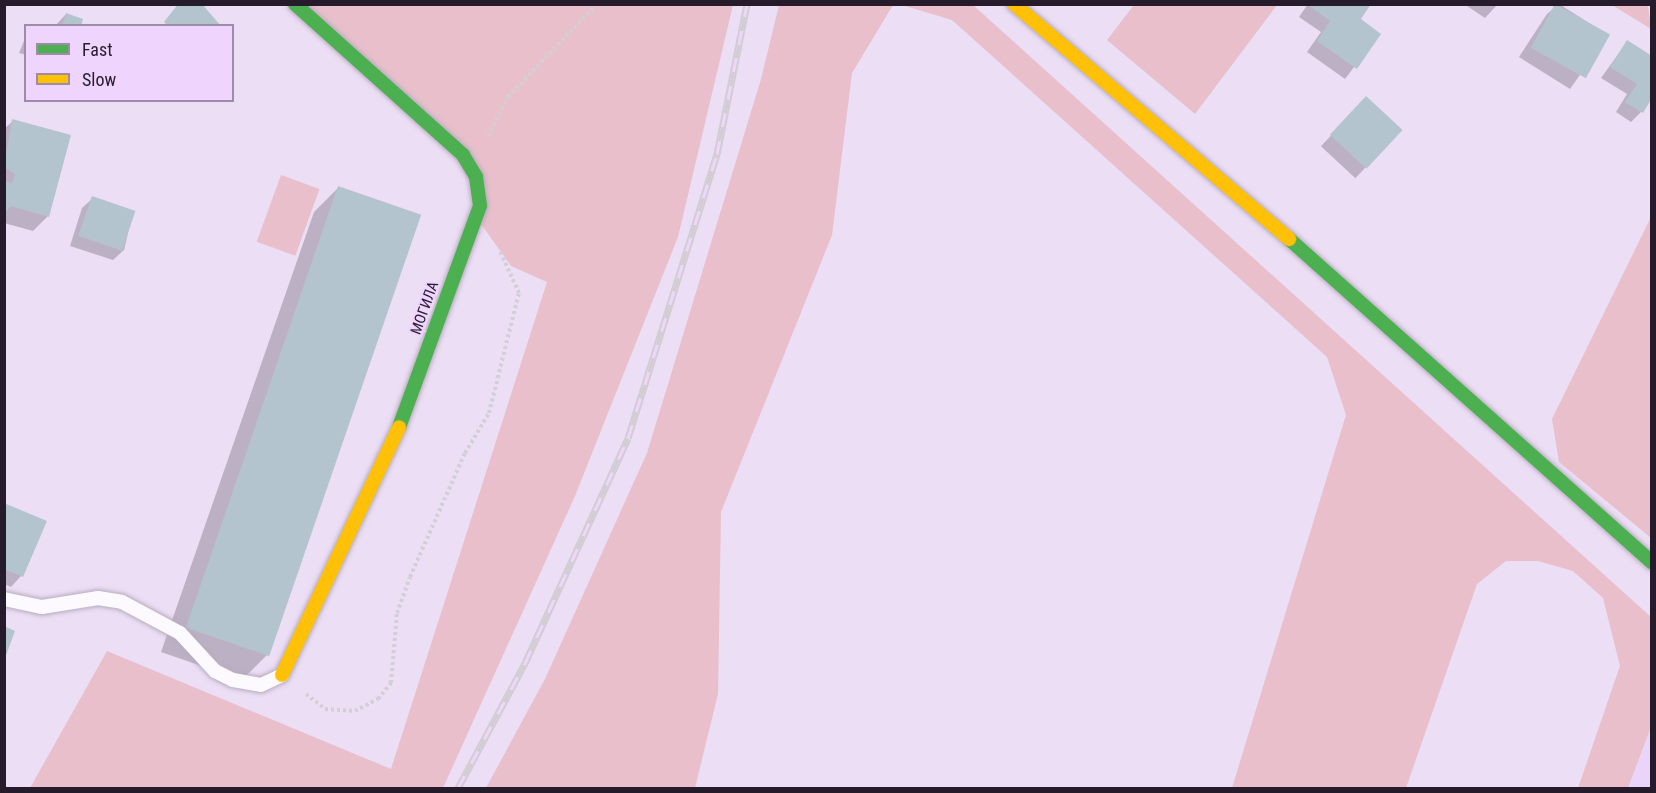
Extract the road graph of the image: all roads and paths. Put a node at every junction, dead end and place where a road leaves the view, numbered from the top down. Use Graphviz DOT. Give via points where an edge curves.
graph roads {
  1 [pos="295,4"];
  2 [pos="597,4"];
  3 [pos="1014,4"];
  4 [pos="471,167"];
  5 [pos="476,217"];
  6 [pos="1652,562"];
  7 [pos="4,599"];
  8 [pos="282,675"];
  1 -- 4 [label="street, МОГИЛА" via="463,154"];
  2 -- 4 [label="path" via="508,97"];
  3 -- 6 [label="street" via="1225,182"];
  4 -- 5 [label="street, МОГИЛА" via="480,206"];
  5 -- 8 [label="street, МОГИЛА" via="402,420"];
  5 -- 8 [label="path" via="511,266 519,293 489,413 436,516 397,613 391,683 378,699 336,714"];
  7 -- 8 [label="lane" via="42,607 98,598 122,602 180,633 215,670 233,680 261,685"];
}
